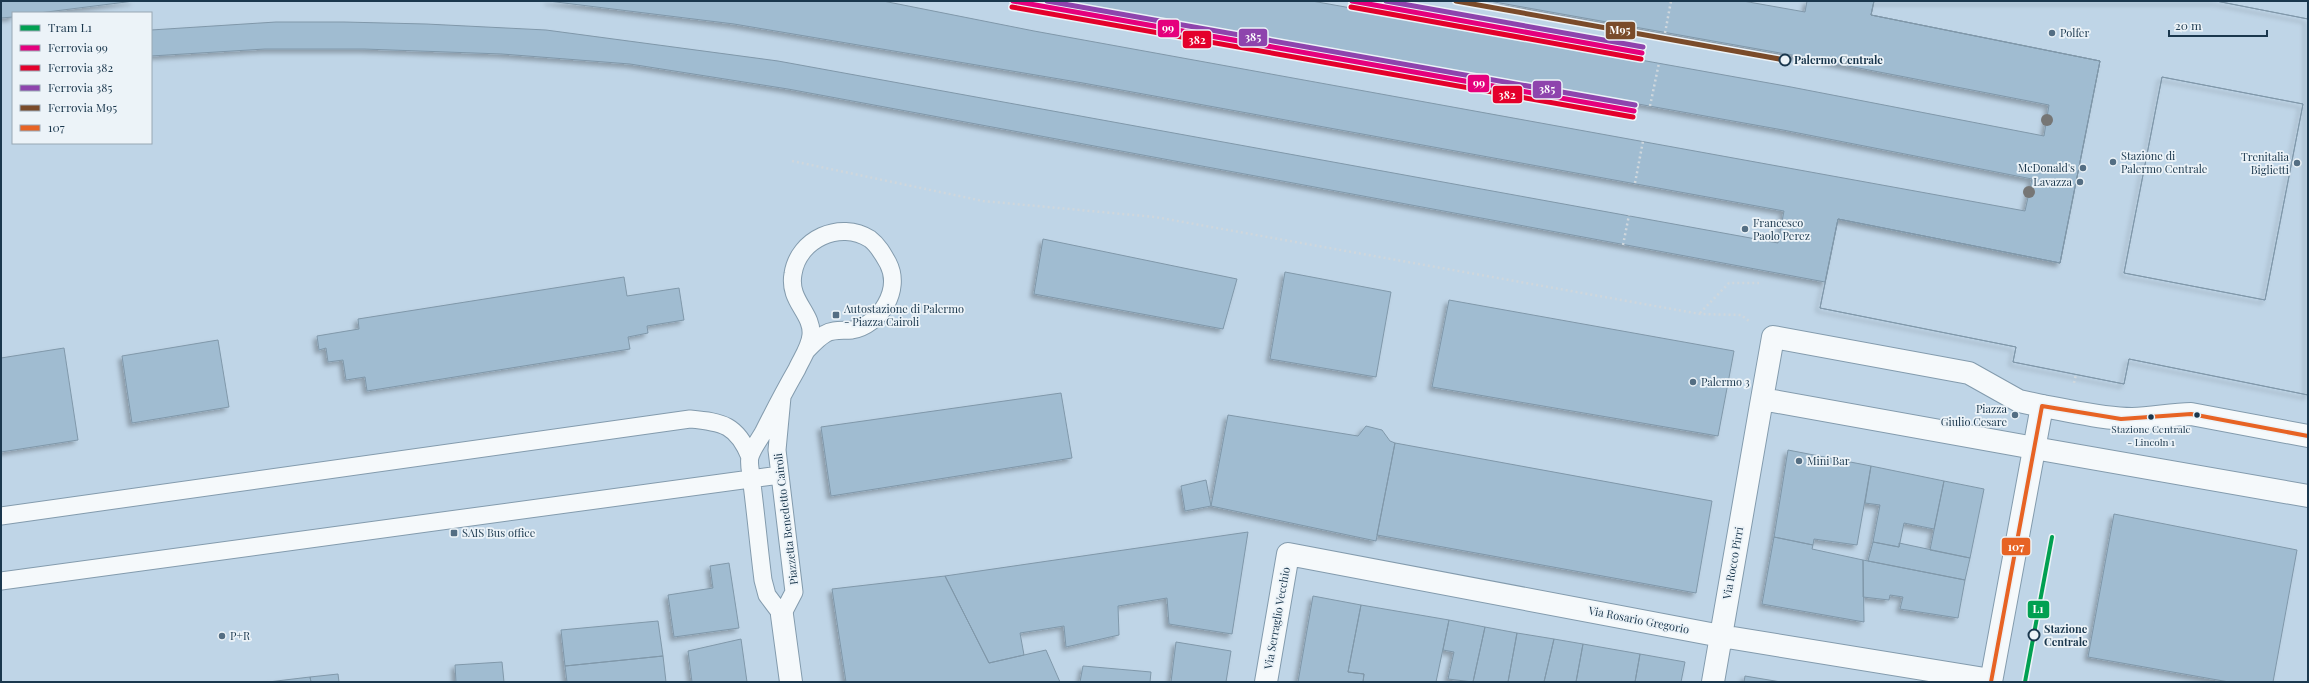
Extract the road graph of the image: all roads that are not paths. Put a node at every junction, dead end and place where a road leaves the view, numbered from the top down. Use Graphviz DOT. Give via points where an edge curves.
graph roads {
  1 [pos="807,350"];
  2 [pos="782,397"];
  3 [pos="1762,399"];
  4 [pos="2042,406"];
  5 [pos="2308,436"];
  6 [pos="2034,448"];
  7 [pos="750,457"];
  8 [pos="780,475"];
  9 [pos="752,479"];
  10 [pos="2308,496"];
  11 [pos="1,516"];
  12 [pos="1288,554"];
  13 [pos="1,581"];
  14 [pos="782,615"];
  15 [pos="1721,636"];
  16 [pos="1991,681"];
  17 [pos="791,682"];
  18 [pos="1266,682"];
  19 [pos="1713,682"];
  1 -- 1 [label="lane, Piazzetta Benedetto Cairoli" via="826,333 852,330 867,324 879,314 889,300 892,283 890,266 882,251 870,239 854,232 837,231 820,236 806,246 797,259 792,274 793,290 798,305 808,317 811,326"];
  1 -- 2 [label="lane, Piazzetta Benedetto Cairoli"];
  2 -- 7 [label="lane, Piazzetta Benedetto Cairoli"];
  2 -- 8 [label="lane, Piazzetta Benedetto Cairoli" via="777,450"];
  3 -- 4 [label="street, Via Rocco Pirri" via="1773,337 1969,373 2020,401"];
  3 -- 6 [label="street"];
  3 -- 15 [label="street, Via Rocco Pirri"];
  4 -- 5 [label="street" via="2111,418 2132,419 2191,414"];
  4 -- 6 [label="street"];
  6 -- 10 [label="street"];
  6 -- 16 [label="street"];
  7 -- 9 [label="lane"];
  7 -- 11 [label="lane" via="742,440 729,428 711,421 690,419"];
  8 -- 9 [label="lane"];
  8 -- 14 [label="lane, Piazzetta Benedetto Cairoli" via="794,592"];
  9 -- 13 [label="lane"];
  9 -- 14 [label="lane" via="767,595"];
  12 -- 15 [label="street, Via Rosario Gregorio"];
  12 -- 18 [label="street, Via Serraglio Vecchio"];
  14 -- 17 [label="street"];
  15 -- 16 [label="street, Via Rosario Gregorio"];
  15 -- 19 [label="street, Via Rocco Pirri"];
}
